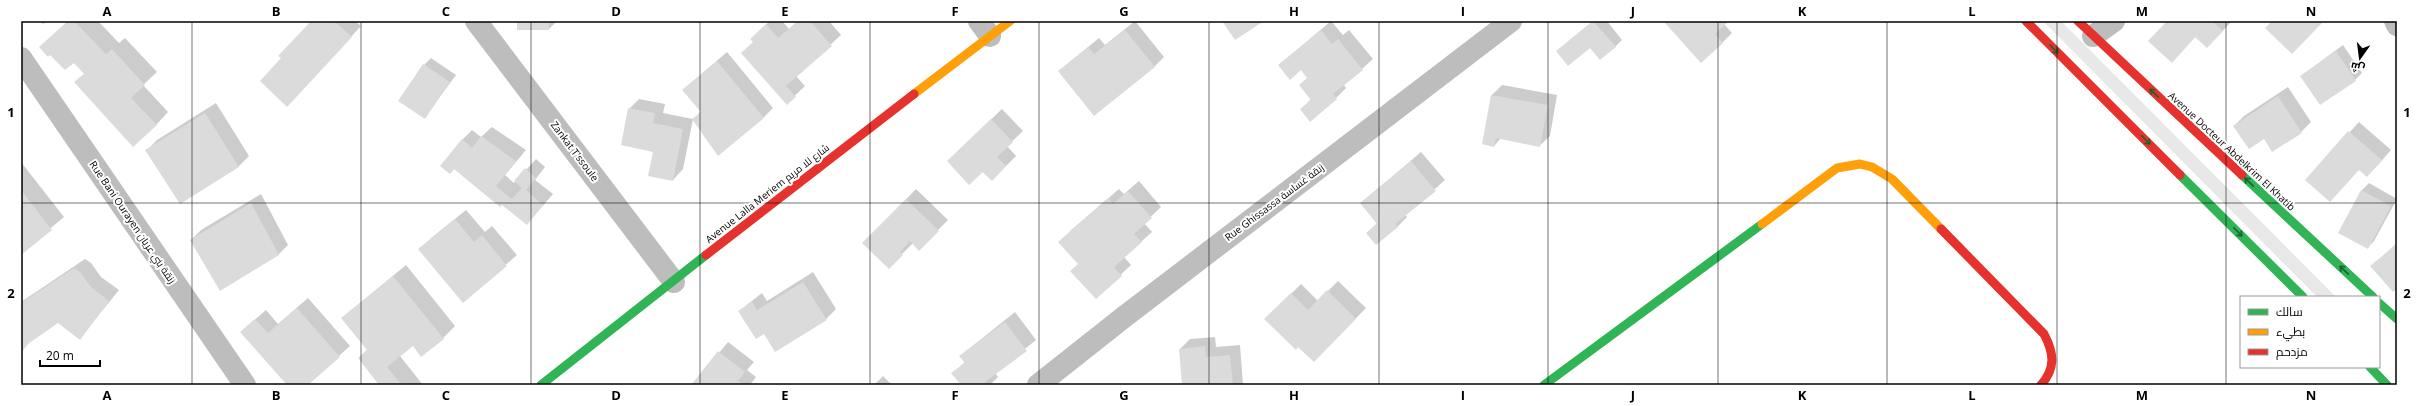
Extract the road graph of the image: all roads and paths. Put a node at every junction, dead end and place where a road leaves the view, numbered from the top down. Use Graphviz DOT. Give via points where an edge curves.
graph roads {
  1 [pos="476,21"];
  2 [pos="1010,21"];
  3 [pos="1511,21"];
  4 [pos="2026,21"];
  5 [pos="2078,21"];
  6 [pos="2114,21"];
  7 [pos="2395,21"];
  8 [pos="2397,25"];
  9 [pos="985,28"];
  10 [pos="2093,36"];
  11 [pos="21,58"];
  12 [pos="674,282"];
  13 [pos="2302,296"];
  14 [pos="2372,296"];
  15 [pos="2380,304"];
  16 [pos="2397,319"];
  17 [pos="2371,368"];
  18 [pos="245,385"];
  19 [pos="541,385"];
  20 [pos="1038,385"];
  21 [pos="1544,385"];
  22 [pos="2041,385"];
  23 [pos="2387,385"];
  1 -- 12 [label="street, Zankat T'ssoule"];
  2 -- 9 [label="street, Avenue Lalla Meriem شارع للا مريم"];
  3 -- 20 [label="street, Rue Ghissassa زنقة غساسة" via="1124,316"];
  4 -- 13 [label="street, one-way"];
  5 -- 10 [label="street, Avenue Docteur Abdelkrim El Khatib"];
  6 -- 10 [label="street"];
  7 -- 8 [label="street"];
  9 -- 12 [label="street, Avenue Lalla Meriem شارع للا مريم" via="835,154"];
  14 -- 10 [label="street, Avenue Docteur Abdelkrim El Khatib, one-way"];
  11 -- 18 [label="street, Rue Bani Ourayen زنقة بني عريان"];
  12 -- 19 [label="street, Avenue Lalla Meriem شارع للا مريم"];
  15 -- 16 [label="street"];
  17 -- 23 [label="street"];
  21 -- 22 [label="street" via="1837,168 1854,163 1873,165 1892,179 2044,334 2053,349 2054,363 2048,379"];
}
